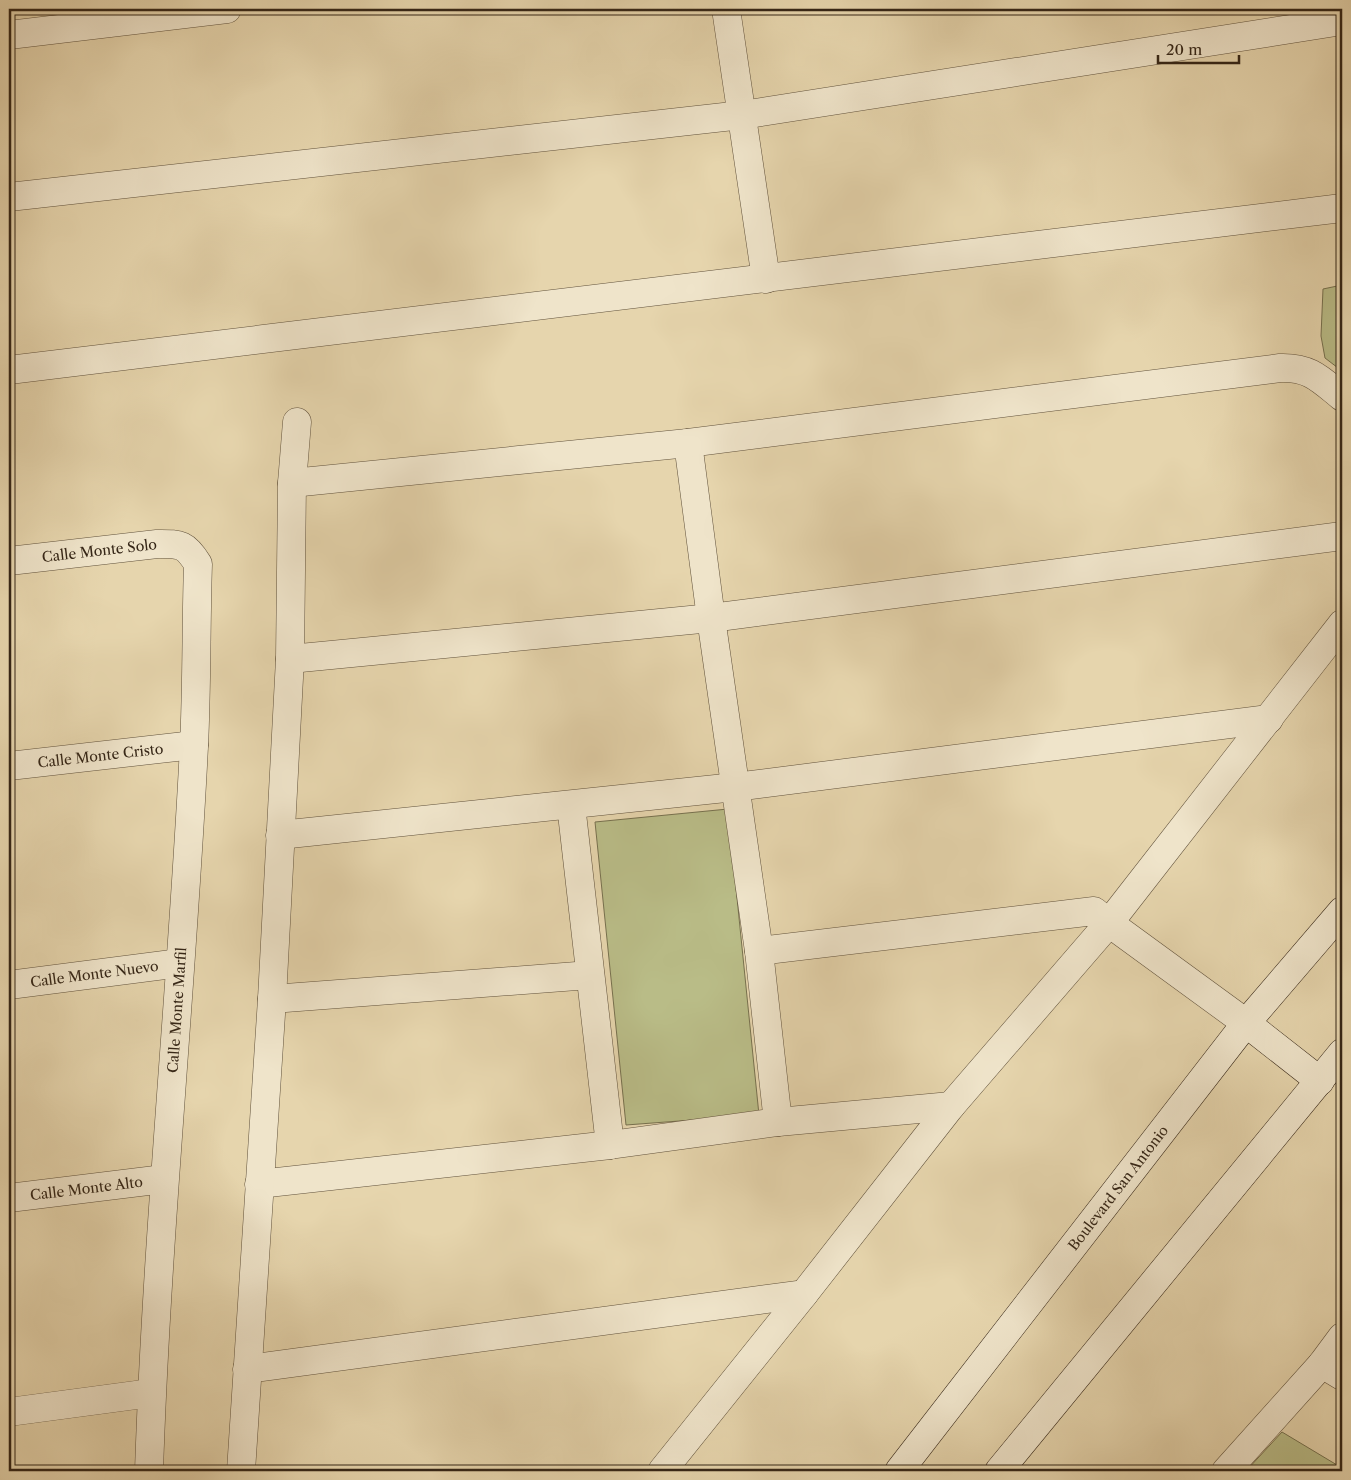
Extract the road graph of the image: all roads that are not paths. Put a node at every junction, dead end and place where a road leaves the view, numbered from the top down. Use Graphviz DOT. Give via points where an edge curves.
graph roads {
  1 [pos="227,9"];
  2 [pos="726,9"];
  3 [pos="1342,21"];
  4 [pos="9,35"];
  5 [pos="742,115"];
  6 [pos="9,197"];
  7 [pos="1342,208"];
  8 [pos="766,279"];
  9 [pos="9,370"];
  10 [pos="1342,397"];
  11 [pos="297,422"];
  12 [pos="688,443"];
  13 [pos="292,483"];
  14 [pos="1342,536"];
  15 [pos="189,550"];
  16 [pos="9,561"];
  17 [pos="711,618"];
  18 [pos="1342,624"];
  19 [pos="290,659"];
  20 [pos="1269,719"];
  21 [pos="194,745"];
  22 [pos="9,766"];
  23 [pos="735,787"];
  24 [pos="571,805"];
  25 [pos="280,835"];
  26 [pos="1342,911"];
  27 [pos="1110,923"];
  28 [pos="759,951"];
  29 [pos="180,963"];
  30 [pos="590,975"];
  31 [pos="9,985"];
  32 [pos="272,999"];
  33 [pos="1246,1023"];
  34 [pos="1342,1053"];
  35 [pos="1320,1081"];
  36 [pos="951,1106"];
  37 [pos="778,1122"];
  38 [pos="610,1145"];
  39 [pos="164,1179"];
  40 [pos="259,1184"];
  41 [pos="9,1198"];
  42 [pos="804,1294"];
  43 [pos="1342,1338"];
  44 [pos="247,1369"];
  45 [pos="1332,1370"];
  46 [pos="151,1393"];
  47 [pos="9,1412"];
  48 [pos="148,1471"];
  49 [pos="241,1471"];
  50 [pos="662,1471"];
  51 [pos="899,1471"];
  52 [pos="999,1471"];
  53 [pos="1226,1471"];
  1 -- 4 [label="street"];
  2 -- 5 [label="street"];
  3 -- 5 [label="street"];
  5 -- 6 [label="street"];
  5 -- 8 [label="street"];
  7 -- 8 [label="street"];
  8 -- 9 [label="street"];
  10 -- 12 [label="street" via="1314,374 1295,367 1280,368"];
  11 -- 13 [label="street"];
  12 -- 13 [label="street"];
  12 -- 17 [label="street"];
  13 -- 19 [label="street"];
  14 -- 17 [label="street"];
  15 -- 16 [label="street, Calle Monte Solo" via="177,544 157,544"];
  15 -- 21 [label="street, Calle Monte Marfil" via="198,564"];
  17 -- 19 [label="street"];
  17 -- 23 [label="street"];
  18 -- 20 [label="street"];
  19 -- 25 [label="street"];
  20 -- 23 [label="street"];
  20 -- 27 [label="street"];
  21 -- 22 [label="street, Calle Monte Cristo"];
  21 -- 29 [label="street, Calle Monte Marfil"];
  23 -- 24 [label="street"];
  23 -- 28 [label="street"];
  24 -- 25 [label="street"];
  24 -- 30 [label="street"];
  25 -- 32 [label="street"];
  26 -- 33 [label="street, Boulevard San Antonio"];
  27 -- 28 [label="street" via="1094,912"];
  27 -- 33 [label="street"];
  27 -- 36 [label="street"];
  28 -- 37 [label="street"];
  29 -- 31 [label="street, Calle Monte Nuevo"];
  29 -- 39 [label="street, Calle Monte Marfil"];
  30 -- 32 [label="street"];
  30 -- 38 [label="street"];
  32 -- 40 [label="street"];
  33 -- 35 [label="street"];
  33 -- 51 [label="street, Boulevard San Antonio"];
  34 -- 35 [label="street"];
  35 -- 52 [label="street"];
  36 -- 37 [label="street"];
  36 -- 42 [label="street"];
  37 -- 38 [label="street"];
  38 -- 40 [label="street"];
  39 -- 41 [label="street, Calle Monte Alto"];
  39 -- 46 [label="street, Calle Monte Marfil"];
  40 -- 44 [label="street"];
  42 -- 44 [label="street"];
  42 -- 50 [label="street"];
  43 -- 45 [label="street"];
  44 -- 49 [label="street"];
  45 -- 53 [label="street"];
  46 -- 47 [label="street"];
  46 -- 48 [label="street, Calle Monte Marfil"];
}
